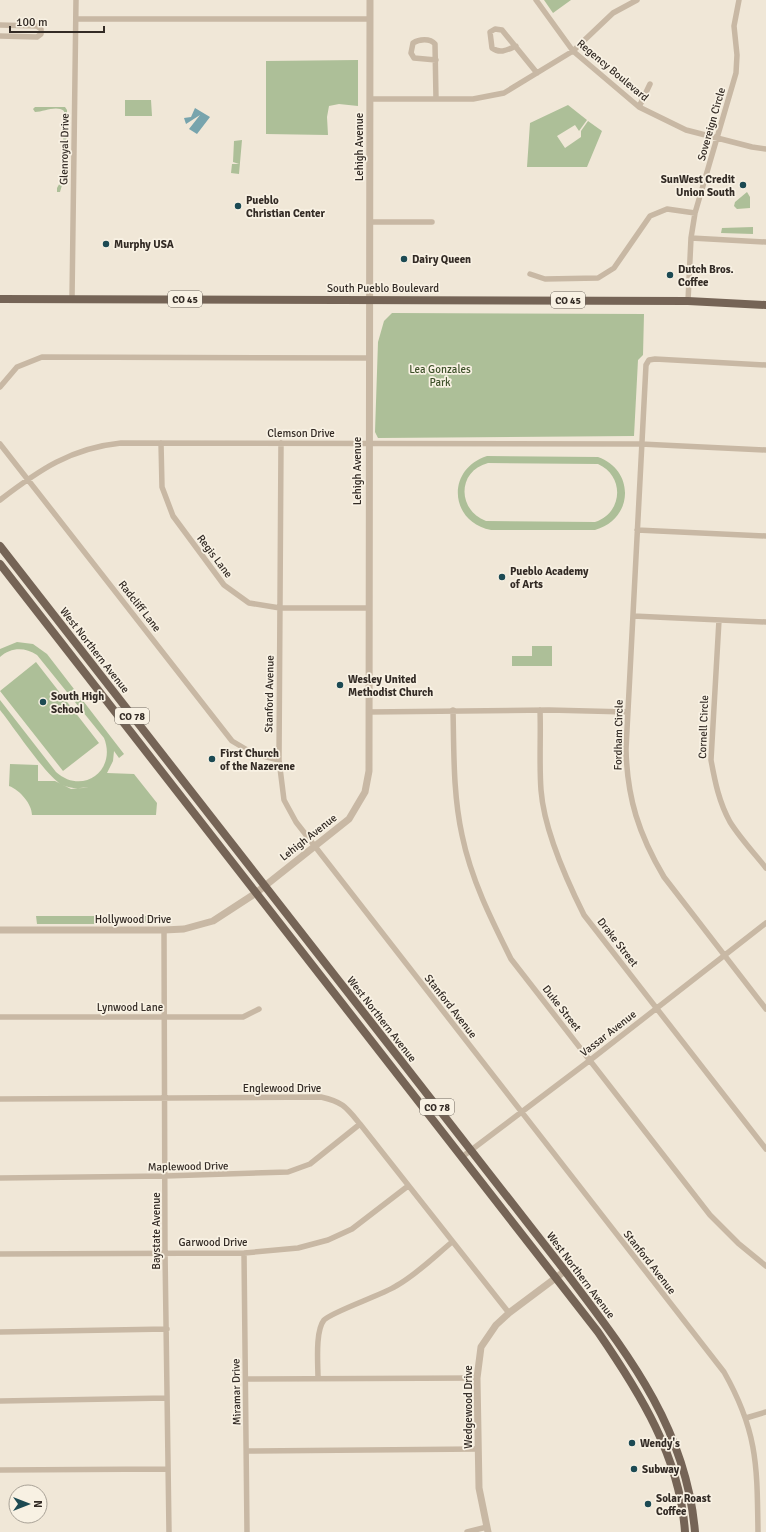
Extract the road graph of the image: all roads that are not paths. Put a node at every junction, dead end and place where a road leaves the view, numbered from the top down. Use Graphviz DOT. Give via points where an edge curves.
graph roads {
  1 [pos="76,0"];
  2 [pos="370,0"];
  3 [pos="536,0"];
  4 [pos="637,0"];
  5 [pos="739,0"];
  6 [pos="76,19"];
  7 [pos="370,19"];
  8 [pos="0,25"];
  9 [pos="0,36"];
  10 [pos="516,46"];
  11 [pos="573,51"];
  12 [pos="436,60"];
  13 [pos="538,73"];
  14 [pos="650,84"];
  15 [pos="370,98"];
  16 [pos="436,99"];
  17 [pos="639,107"];
  18 [pos="717,139"];
  19 [pos="766,149"];
  20 [pos="695,213"];
  21 [pos="370,222"];
  22 [pos="432,222"];
  23 [pos="691,238"];
  24 [pos="766,242"];
  25 [pos="530,274"];
  26 [pos="0,299"];
  27 [pos="72,299"];
  28 [pos="369,299"];
  29 [pos="688,301"];
  30 [pos="766,305"];
  31 [pos="368,358"];
  32 [pos="766,365"];
  33 [pos="0,387"];
  34 [pos="161,443"];
  35 [pos="281,443"];
  36 [pos="0,444"];
  37 [pos="368,444"];
  38 [pos="642,444"];
  39 [pos="766,450"];
  40 [pos="28,478"];
  41 [pos="0,500"];
  42 [pos="637,530"];
  43 [pos="766,536"];
  44 [pos="0,546"];
  45 [pos="0,564"];
  46 [pos="280,608"];
  47 [pos="369,608"];
  48 [pos="633,616"];
  49 [pos="719,620"];
  50 [pos="766,622"];
  51 [pos="453,710"];
  52 [pos="540,710"];
  53 [pos="369,712"];
  54 [pos="628,712"];
  55 [pos="279,760"];
  56 [pos="314,845"];
  57 [pos="766,868"];
  58 [pos="264,886"];
  59 [pos="256,893"];
  60 [pos="766,923"];
  61 [pos="0,930"];
  62 [pos="164,930"];
  63 [pos="725,955"];
  64 [pos="657,1007"];
  65 [pos="766,1008"];
  66 [pos="259,1009"];
  67 [pos="0,1017"];
  68 [pos="164,1017"];
  69 [pos="590,1061"];
  70 [pos="165,1099"];
  71 [pos="0,1100"];
  72 [pos="521,1111"];
  73 [pos="360,1124"];
  74 [pos="766,1149"];
  75 [pos="471,1150"];
  76 [pos="462,1157"];
  77 [pos="166,1176"];
  78 [pos="0,1178"];
  79 [pos="408,1186"];
  80 [pos="452,1242"];
  81 [pos="166,1252"];
  82 [pos="244,1253"];
  83 [pos="0,1254"];
  84 [pos="766,1266"];
  85 [pos="565,1271"];
  86 [pos="556,1278"];
  87 [pos="509,1313"];
  88 [pos="167,1329"];
  89 [pos="0,1332"];
  90 [pos="318,1378"];
  91 [pos="478,1378"];
  92 [pos="246,1379"];
  93 [pos="167,1398"];
  94 [pos="0,1401"];
  95 [pos="766,1412"];
  96 [pos="746,1418"];
  97 [pos="478,1449"];
  98 [pos="247,1451"];
  99 [pos="167,1469"];
  100 [pos="0,1470"];
  101 [pos="487,1530"];
  102 [pos="169,1532"];
  103 [pos="247,1532"];
  104 [pos="467,1532"];
  105 [pos="686,1532"];
  106 [pos="695,1532"];
  107 [pos="758,1532"];
  1 -- 6 [label="street, Glenroyal Drive"];
  2 -- 7 [label="street, Lehigh Avenue"];
  3 -- 11 [label="street, Regency Boulevard"];
  4 -- 11 [label="street" via="613,13"];
  5 -- 18 [label="street, Sovereign Circle" via="734,26 737,64"];
  6 -- 7 [label="street"];
  6 -- 27 [label="street, Glenroyal Drive"];
  7 -- 15 [label="street, Lehigh Avenue"];
  8 -- 9 [label="street" via="37,26 41,29 41,34 37,37"];
  10 -- 10 [label="street" via="502,30 495,29 490,32 492,48 497,52"];
  10 -- 13 [label="street"];
  11 -- 13 [label="street"];
  11 -- 17 [label="street, Regency Boulevard"];
  12 -- 12 [label="street" via="433,41 419,40 413,43 411,53 414,58"];
  12 -- 16 [label="street"];
  13 -- 16 [label="street" via="504,93 473,99"];
  14 -- 17 [label="street"];
  15 -- 16 [label="street"];
  15 -- 21 [label="street, Lehigh Avenue"];
  17 -- 18 [label="street, Regency Boulevard" via="686,130"];
  18 -- 19 [label="street, Regency Boulevard"];
  18 -- 20 [label="street, Sovereign Circle"];
  20 -- 23 [label="street, Sovereign Circle"];
  20 -- 25 [label="street" via="667,209 650,216 614,268 598,278 545,279"];
  21 -- 22 [label="street"];
  21 -- 28 [label="street, Lehigh Avenue"];
  23 -- 24 [label="street"];
  23 -- 29 [label="street, Sovereign Circle"];
  26 -- 27 [label="main road, South Pueblo Boulevard / CO 45"];
  27 -- 28 [label="main road, South Pueblo Boulevard / CO 45"];
  28 -- 29 [label="main road, South Pueblo Boulevard / CO 45"];
  28 -- 31 [label="street, Lehigh Avenue"];
  29 -- 30 [label="main road, South Pueblo Boulevard / CO 45"];
  31 -- 33 [label="street" via="42,357 17,367"];
  31 -- 37 [label="street, Lehigh Avenue"];
  32 -- 38 [label="street, Fordham Circle" via="649,360 645,370"];
  34 -- 35 [label="street, Clemson Drive"];
  34 -- 40 [label="street, Clemson Drive" via="121,443 87,450 51,463"];
  34 -- 46 [label="street, Regis Lane" via="162,487 173,516 224,585 249,603"];
  35 -- 37 [label="street, Clemson Drive"];
  35 -- 46 [label="street, Stanford Avenue"];
  36 -- 40 [label="street, Radcliff Lane"];
  37 -- 38 [label="street, Clemson Drive"];
  37 -- 47 [label="street, Lehigh Avenue"];
  38 -- 39 [label="street"];
  38 -- 42 [label="street, Fordham Circle"];
  40 -- 41 [label="street, Clemson Drive"];
  40 -- 55 [label="street, Radcliff Lane" via="232,741 254,754"];
  42 -- 43 [label="street"];
  42 -- 48 [label="street, Fordham Circle"];
  44 -- 58 [label="main road, West Northern Avenue / CO 78"];
  45 -- 59 [label="main road, West Northern Avenue / CO 78"];
  46 -- 47 [label="street, Regis Lane"];
  46 -- 55 [label="street, Stanford Avenue"];
  47 -- 53 [label="street, Lehigh Avenue"];
  48 -- 49 [label="street"];
  48 -- 54 [label="street, Fordham Circle"];
  49 -- 50 [label="street"];
  49 -- 57 [label="street, Cornell Circle" via="711,760 715,783 720,801 731,822"];
  51 -- 52 [label="street"];
  51 -- 53 [label="street"];
  51 -- 69 [label="street, Duke Street" via="455,791 462,835 475,879 511,959"];
  52 -- 54 [label="street"];
  52 -- 64 [label="street, Drake Street" via="541,791 550,831 566,878 584,915"];
  53 -- 56 [label="street, Lehigh Avenue" via="369,771 365,792 349,819"];
  54 -- 63 [label="street, Fordham Circle" via="628,781 641,834 664,877"];
  55 -- 56 [label="street, Stanford Avenue" via="284,800 296,822"];
  56 -- 58 [label="street, Lehigh Avenue"];
  56 -- 72 [label="street, Stanford Avenue"];
  58 -- 59 [label="street, Lehigh Avenue"];
  58 -- 75 [label="main road, West Northern Avenue / CO 78"];
  59 -- 62 [label="street, Hollywood Drive" via="213,922 184,929"];
  59 -- 76 [label="main road, West Northern Avenue / CO 78"];
  60 -- 63 [label="street, Vassar Avenue"];
  61 -- 62 [label="street, Hollywood Drive"];
  62 -- 68 [label="street, Baystate Avenue"];
  63 -- 64 [label="street, Vassar Avenue"];
  63 -- 65 [label="street, Fordham Circle"];
  64 -- 69 [label="street, Vassar Avenue"];
  64 -- 74 [label="street, Drake Street"];
  66 -- 68 [label="street, Lynwood Lane" via="243,1017"];
  67 -- 68 [label="street, Lynwood Lane"];
  68 -- 70 [label="street, Baystate Avenue"];
  69 -- 72 [label="street, Vassar Avenue"];
  69 -- 84 [label="street, Duke Street" via="710,1215"];
  70 -- 71 [label="street, Englewood Drive"];
  70 -- 73 [label="street, Englewood Drive" via="321,1097 337,1101 347,1108"];
  70 -- 77 [label="street, Baystate Avenue"];
  72 -- 75 [label="street, Vassar Avenue"];
  72 -- 96 [label="street, Stanford Avenue" via="724,1372"];
  73 -- 77 [label="street, Maplewood Drive" via="310,1164 288,1172"];
  73 -- 79 [label="street, Englewood Drive"];
  75 -- 76 [label="street, Vassar Avenue"];
  75 -- 85 [label="main road, West Northern Avenue / CO 78"];
  76 -- 86 [label="main road, West Northern Avenue / CO 78"];
  77 -- 78 [label="street, Maplewood Drive"];
  77 -- 81 [label="street, Baystate Avenue"];
  79 -- 80 [label="street, Englewood Drive"];
  79 -- 82 [label="street, Garwood Drive" via="352,1229 328,1240 298,1248"];
  80 -- 87 [label="street, Englewood Drive"];
  80 -- 90 [label="street" via="398,1285 324,1320 319,1333"];
  81 -- 82 [label="street, Garwood Drive"];
  81 -- 83 [label="street, Garwood Drive"];
  81 -- 88 [label="street, Baystate Avenue"];
  82 -- 92 [label="street, Miramar Drive"];
  85 -- 86 [label="street, Wedgewood Drive"];
  85 -- 106 [label="main road, West Northern Avenue / CO 78" via="630,1360 663,1418 684,1470 690,1492"];
  86 -- 87 [label="street, Wedgewood Drive"];
  86 -- 105 [label="main road, West Northern Avenue / CO 78" via="623,1369 661,1438 680,1488"];
  87 -- 91 [label="street, Wedgewood Drive" via="496,1325 481,1347"];
  88 -- 89 [label="street"];
  88 -- 93 [label="street, Baystate Avenue"];
  90 -- 91 [label="street"];
  90 -- 92 [label="street"];
  91 -- 97 [label="street, Wedgewood Drive"];
  92 -- 98 [label="street, Miramar Drive"];
  93 -- 94 [label="street"];
  93 -- 99 [label="street, Baystate Avenue"];
  95 -- 96 [label="street"];
  96 -- 107 [label="street, Stanford Avenue" via="757,1469"];
  97 -- 98 [label="street"];
  97 -- 101 [label="street, Wedgewood Drive" via="478,1488"];
  98 -- 103 [label="street, Miramar Drive"];
  99 -- 100 [label="street"];
  99 -- 102 [label="street, Baystate Avenue"];
  101 -- 104 [label="street"];
}
